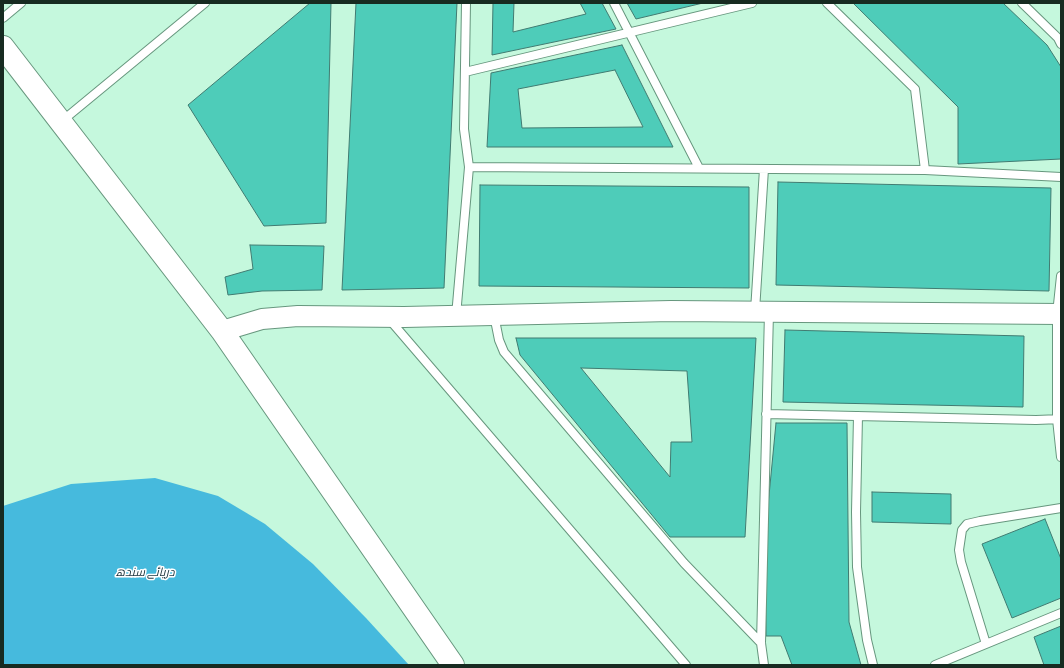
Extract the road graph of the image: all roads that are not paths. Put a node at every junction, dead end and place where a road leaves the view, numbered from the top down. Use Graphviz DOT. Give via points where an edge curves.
graph roads {
  1 [pos="21,3"];
  2 [pos="205,3"];
  3 [pos="466,3"];
  4 [pos="614,3"];
  5 [pos="752,3"];
  6 [pos="827,3"];
  7 [pos="1022,3"];
  8 [pos="3,18"];
  9 [pos="630,32"];
  10 [pos="1061,44"];
  11 [pos="3,47"];
  12 [pos="465,72"];
  13 [pos="61,122"];
  14 [pos="470,167"];
  15 [pos="700,168"];
  16 [pos="764,169"];
  17 [pos="925,170"];
  18 [pos="1061,177"];
  19 [pos="1061,276"];
  20 [pos="762,312"];
  21 [pos="1059,314"];
  22 [pos="494,315"];
  23 [pos="456,316"];
  24 [pos="387,317"];
  25 [pos="222,331"];
  26 [pos="766,414"];
  27 [pos="858,416"];
  28 [pos="1059,419"];
  29 [pos="1061,457"];
  30 [pos="1061,508"];
  31 [pos="1061,613"];
  32 [pos="761,643"];
  33 [pos="986,644"];
  34 [pos="453,665"];
  35 [pos="686,665"];
  36 [pos="764,665"];
  37 [pos="873,665"];
  38 [pos="934,665"];
  1 -- 8 [label="lane"];
  2 -- 13 [label="lane"];
  3 -- 12 [label="lane"];
  4 -- 9 [label="lane"];
  5 -- 9 [label="lane"];
  6 -- 17 [label="lane" via="915,89"];
  7 -- 10 [label="lane"];
  9 -- 12 [label="lane"];
  9 -- 15 [label="lane"];
  11 -- 13 [label="main road"];
  12 -- 14 [label="lane" via="464,129"];
  13 -- 25 [label="main road"];
  14 -- 15 [label="lane"];
  14 -- 23 [label="lane"];
  15 -- 16 [label="lane"];
  16 -- 17 [label="lane"];
  16 -- 20 [label="lane"];
  17 -- 18 [label="lane"];
  19 -- 21 [label="lane"];
  20 -- 21 [label="street"];
  20 -- 22 [label="street" via="671,311"];
  20 -- 26 [label="lane"];
  21 -- 28 [label="lane"];
  22 -- 23 [label="street"];
  22 -- 32 [label="lane" via="498,340 504,352 684,563"];
  23 -- 24 [label="street"];
  24 -- 25 [label="street" via="298,316 262,319"];
  24 -- 35 [label="lane"];
  25 -- 34 [label="main road"];
  26 -- 27 [label="lane"];
  26 -- 32 [label="lane"];
  27 -- 28 [label="lane"];
  27 -- 37 [label="lane" via="857,567"];
  28 -- 29 [label="lane"];
  30 -- 33 [label="lane" via="980,521 967,524 962,530 959,550 961,562"];
  31 -- 33 [label="lane"];
  32 -- 36 [label="lane"];
  33 -- 38 [label="lane"];
}
